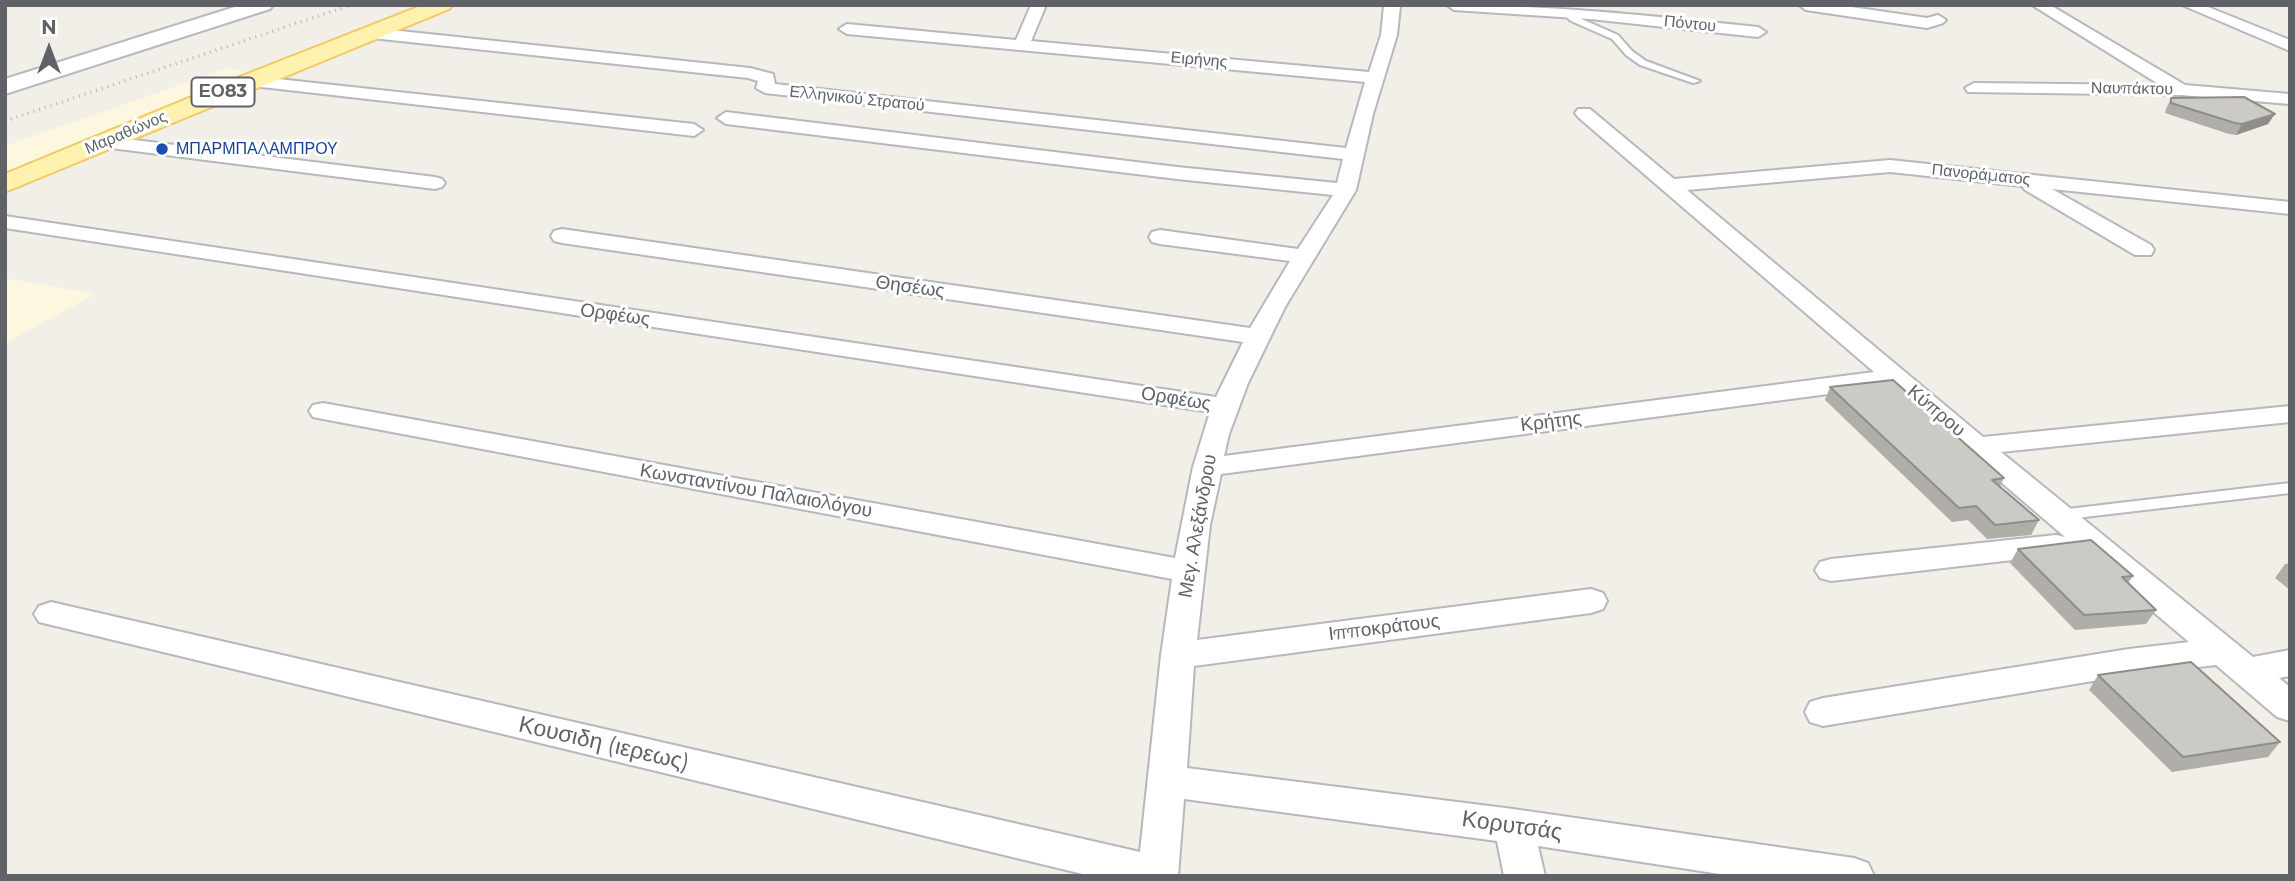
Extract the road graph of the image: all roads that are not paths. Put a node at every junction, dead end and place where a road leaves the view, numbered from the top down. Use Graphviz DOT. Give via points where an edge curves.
graph roads {
  1 [pos="262,5"];
  2 [pos="442,5"];
  3 [pos="1039,5"];
  4 [pos="1382,5"];
  5 [pos="1413,5"];
  6 [pos="1454,5"];
  7 [pos="1689,5"];
  8 [pos="1806,5"];
  9 [pos="1900,5"];
  10 [pos="2039,5"];
  11 [pos="2189,5"];
  12 [pos="1392,6"];
  13 [pos="1466,6"];
  14 [pos="1566,12"];
  15 [pos="1680,23"];
  16 [pos="847,29"];
  17 [pos="1758,32"];
  18 [pos="372,33"];
  19 [pos="1021,44"];
  20 [pos="2290,46"];
  21 [pos="1376,78"];
  22 [pos="250,81"];
  23 [pos="1696,81"];
  24 [pos="5,86"];
  25 [pos="1974,88"];
  26 [pos="2181,90"];
  27 [pos="2249,95"];
  28 [pos="2290,99"];
  29 [pos="1584,113"];
  30 [pos="726,118"];
  31 [pos="2290,118"];
  32 [pos="694,130"];
  33 [pos="102,142"];
  34 [pos="1356,155"];
  35 [pos="2020,179"];
  36 [pos="435,183"];
  37 [pos="5,184"];
  38 [pos="1671,185"];
  39 [pos="1346,190"];
  40 [pos="2290,208"];
  41 [pos="5,222"];
  42 [pos="562,236"];
  43 [pos="1160,237"];
  44 [pos="2143,250"];
  45 [pos="1303,256"];
  46 [pos="1258,337"];
  47 [pos="1896,377"];
  48 [pos="1225,407"];
  49 [pos="323,411"];
  50 [pos="2290,414"];
  51 [pos="1977,446"];
  52 [pos="1207,467"];
  53 [pos="2290,488"];
  54 [pos="2058,515"];
  55 [pos="2090,541"];
  56 [pos="1831,570"];
  57 [pos="1189,571"];
  58 [pos="1591,601"];
  59 [pos="51,614"];
  60 [pos="1178,655"];
  61 [pos="2236,661"];
  62 [pos="2290,663"];
  63 [pos="2290,707"];
  64 [pos="1823,712"];
  65 [pos="1169,781"];
  66 [pos="1513,826"];
  67 [pos="1158,875"];
  68 [pos="1525,876"];
  69 [pos="1854,876"];
  1 -- 24 [label="street"];
  2 -- 18 [label="main road, Μαραθώνος / ΕΟ83"];
  3 -- 19 [label="street"];
  4 -- 12 [label="street"];
  5 -- 12 [label="street"];
  6 -- 13 [label="street, Πόντου"];
  7 -- 15 [label="street"];
  8 -- 9 [label="street" via="1943,22"];
  10 -- 26 [label="street"];
  11 -- 20 [label="street"];
  12 -- 21 [label="street, Μεγ. Αλεξάνδρου"];
  13 -- 14 [label="street, Πόντου"];
  14 -- 15 [label="street, Πόντου"];
  14 -- 23 [label="lane" via="1615,37 1643,63"];
  15 -- 17 [label="street, Πόντου"];
  16 -- 19 [label="street, Ειρήνης"];
  18 -- 22 [label="main road, Μαραθώνος / ΕΟ83"];
  18 -- 34 [label="street, Ελληνικού Στρατού" via="750,73 767,78 765,88 782,91"];
  19 -- 21 [label="street, Ειρήνης"];
  21 -- 34 [label="street, Μεγ. Αλεξάνδρου"];
  22 -- 32 [label="street"];
  22 -- 33 [label="main road, Μαραθώνος / ΕΟ83"];
  25 -- 26 [label="street, Ναυπάκτου"];
  26 -- 27 [label="street, Ναυπάκτου"];
  27 -- 28 [label="street, Ναυπάκτου"];
  27 -- 31 [label="street"];
  29 -- 38 [label="street, Κύπρου"];
  30 -- 39 [label="street"];
  33 -- 36 [label="street"];
  33 -- 37 [label="main road, Μαραθώνος / ΕΟ83"];
  34 -- 39 [label="street, Μεγ. Αλεξάνδρου"];
  35 -- 38 [label="street, Πανοράματος" via="1869,166"];
  35 -- 40 [label="street, Πανοράματος"];
  35 -- 44 [label="street"];
  38 -- 47 [label="street, Κύπρου"];
  39 -- 45 [label="street, Μεγ. Αλεξάνδρου"];
  41 -- 48 [label="street, Ορφέως"];
  42 -- 46 [label="street, Θησέως"];
  43 -- 45 [label="street"];
  45 -- 46 [label="street, Μεγ. Αλεξάνδρου"];
  46 -- 48 [label="street, Μεγ. Αλεξάνδρου"];
  47 -- 51 [label="street, Κύπρου"];
  47 -- 52 [label="street, Κρήτης"];
  48 -- 52 [label="street, Μεγ. Αλεξάνδρου"];
  49 -- 57 [label="street, Κωνσταντίνου Παλαιολόγου"];
  50 -- 51 [label="street"];
  51 -- 54 [label="street, Κύπρου"];
  52 -- 57 [label="street, Μεγ. Αλεξάνδρου"];
  53 -- 54 [label="lane"];
  54 -- 55 [label="street, Κύπρου"];
  55 -- 56 [label="street"];
  55 -- 61 [label="street, Κύπρου"];
  57 -- 60 [label="street, Μεγ. Αλεξάνδρου"];
  58 -- 60 [label="street, Ιπποκράτους"];
  59 -- 67 [label="street, Κουσιδη (ιερεως)"];
  60 -- 65 [label="street, Μεγ. Αλεξάνδρου"];
  61 -- 62 [label="street"];
  61 -- 63 [label="street, Κύπρου"];
  61 -- 64 [label="street" via="2129,662"];
  65 -- 66 [label="street, Κορυτσάς"];
  65 -- 67 [label="street, Μεγ. Αλεξάνδρου"];
  66 -- 68 [label="street"];
  66 -- 69 [label="street, Κορυτσάς"];
}
